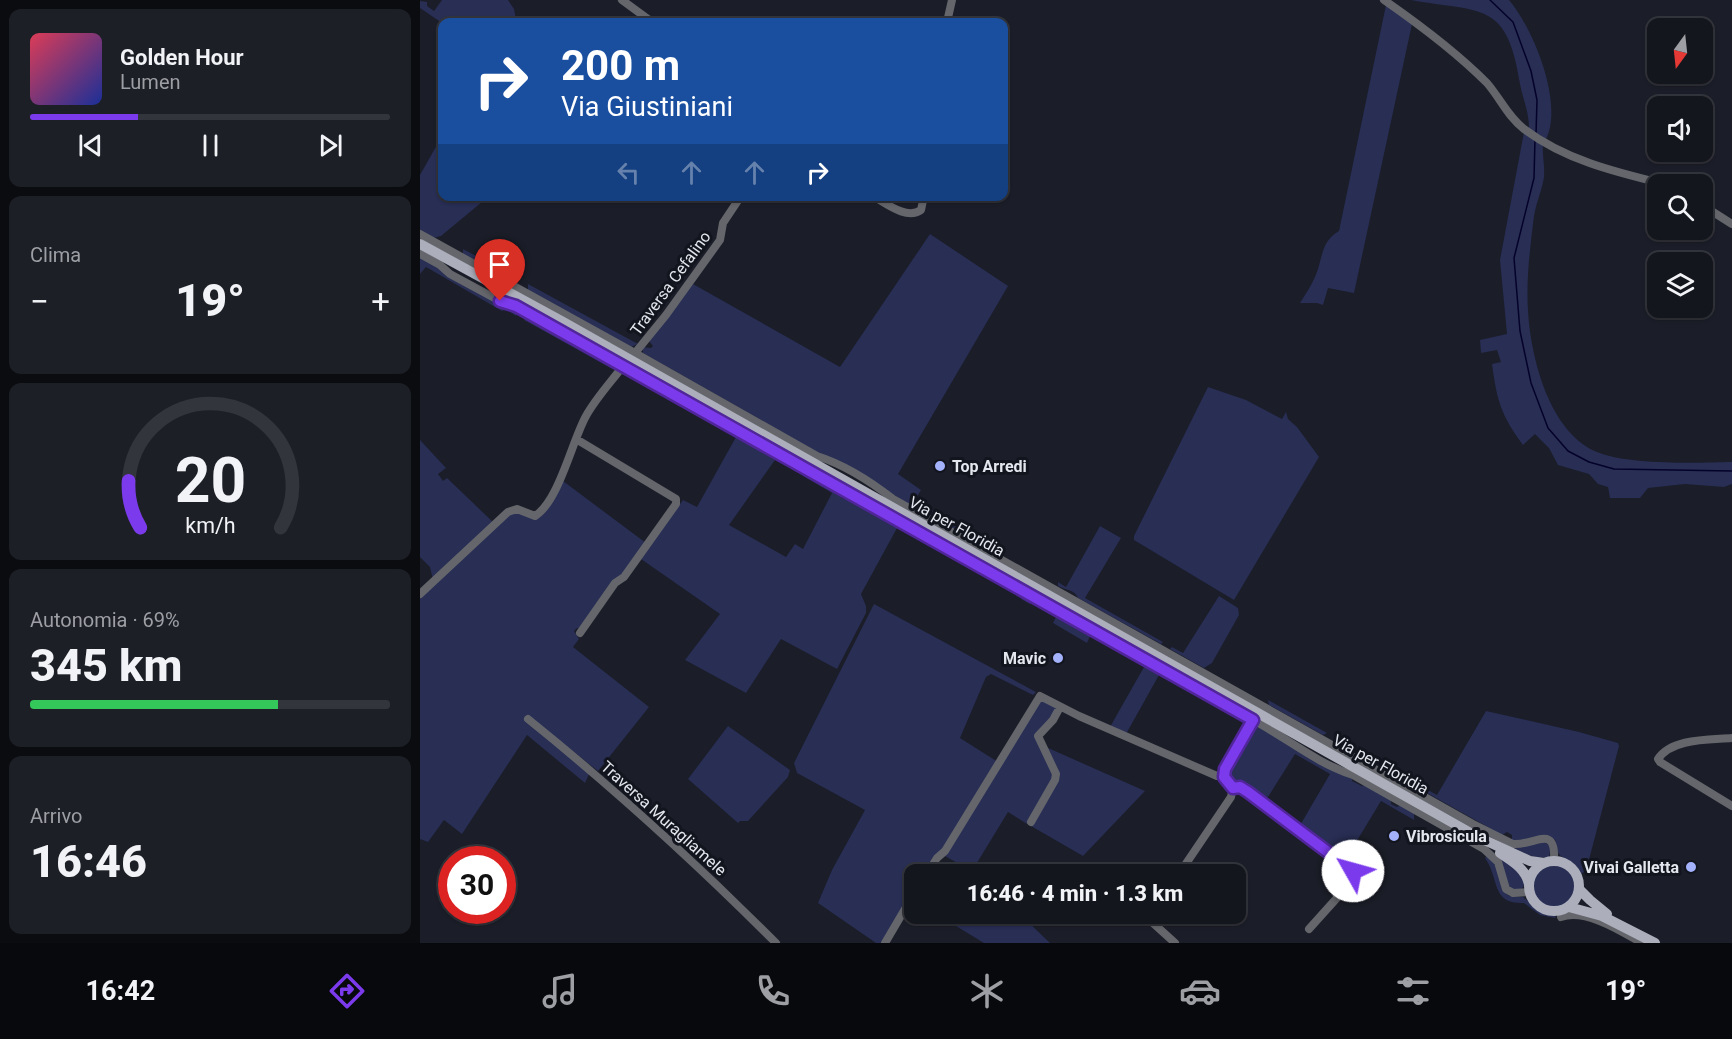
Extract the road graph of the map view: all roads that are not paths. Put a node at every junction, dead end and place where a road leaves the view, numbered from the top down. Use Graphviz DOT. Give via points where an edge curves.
graph roads {
  1 [pos="622,0"];
  2 [pos="952,0"];
  3 [pos="1384,0"];
  4 [pos="647,18"];
  5 [pos="948,18"];
  6 [pos="1647,179"];
  7 [pos="738,201"];
  8 [pos="883,201"];
  9 [pos="923,201"];
  10 [pos="1713,212"];
  11 [pos="1732,224"];
  12 [pos="420,234"];
  13 [pos="420,244"];
  14 [pos="420,254"];
  15 [pos="635,353"];
  16 [pos="623,366"];
  17 [pos="576,439"];
  18 [pos="420,594"];
  19 [pos="580,633"];
  20 [pos="1060,707"];
  21 [pos="528,718"];
  22 [pos="1253,720"];
  23 [pos="1732,738"];
  24 [pos="1224,777"];
  25 [pos="1233,788"];
  26 [pos="1732,806"];
  27 [pos="1031,822"];
  28 [pos="1478,837"];
  29 [pos="1549,862"];
  30 [pos="933,864"];
  31 [pos="1186,864"];
  32 [pos="1529,888"];
  33 [pos="1579,889"];
  34 [pos="1569,907"];
  35 [pos="904,911"];
  36 [pos="1561,917"];
  37 [pos="1154,924"];
  38 [pos="1624,927"];
  39 [pos="1309,928"];
  40 [pos="776,943"];
  41 [pos="885,943"];
  42 [pos="1175,943"];
  43 [pos="1642,943"];
  44 [pos="1655,943"];
  1 -- 4 [label="street"];
  2 -- 5 [label="street"];
  3 -- 6 [label="street" via="1466,64 1531,134 1582,161"];
  7 -- 15 [label="street, Traversa Cefalino" via="723,223 720,240"];
  8 -- 9 [label="street" via="912,214 921,210"];
  10 -- 11 [label="street"];
  12 -- 15 [label="street"];
  13 -- 28 [label="main road, Via per Floridia"];
  14 -- 16 [label="street" via="450,274"];
  15 -- 29 [label="street" via="817,456 843,466 893,499 1473,824 1513,844 1542,838 1551,841 1554,845"];
  16 -- 17 [label="street" via="590,410"];
  16 -- 22 [label="street"];
  17 -- 18 [label="street" via="560,480 538,514 531,516 517,509 508,512"];
  17 -- 19 [label="street" via="676,499 624,577 615,583"];
  20 -- 24 [label="street"];
  20 -- 27 [label="street" via="1038,736 1056,774"];
  20 -- 30 [label="street" via="1040,696"];
  21 -- 40 [label="street, Traversa Muragliamele" via="702,869"];
  22 -- 24 [label="street"];
  22 -- 32 [label="street" via="1293,746 1484,849 1498,862 1506,889 1512,893"];
  23 -- 26 [label="street" via="1683,744 1666,750 1658,759"];
  24 -- 25 [label="street"];
  25 -- 31 [label="street" via="1221,815"];
  25 -- 39 [label="street" via="1248,792 1353,871 1354,879"];
  28 -- 29 [label="main road" via="1530,861"];
  28 -- 32 [label="main road" via="1519,866 1526,874"];
  29 -- 32 [label="main road" via="1533,871"];
  29 -- 33 [label="main road" via="1570,866 1579,880"];
  32 -- 34 [label="main road" via="1533,900 1545,910"];
  33 -- 34 [label="main road"];
  33 -- 38 [label="main road"];
  34 -- 38 [label="main road"];
  35 -- 41 [label="street"];
  36 -- 43 [label="street" via="1575,914 1589,918"];
  37 -- 42 [label="street"];
  38 -- 44 [label="main road"];
}
